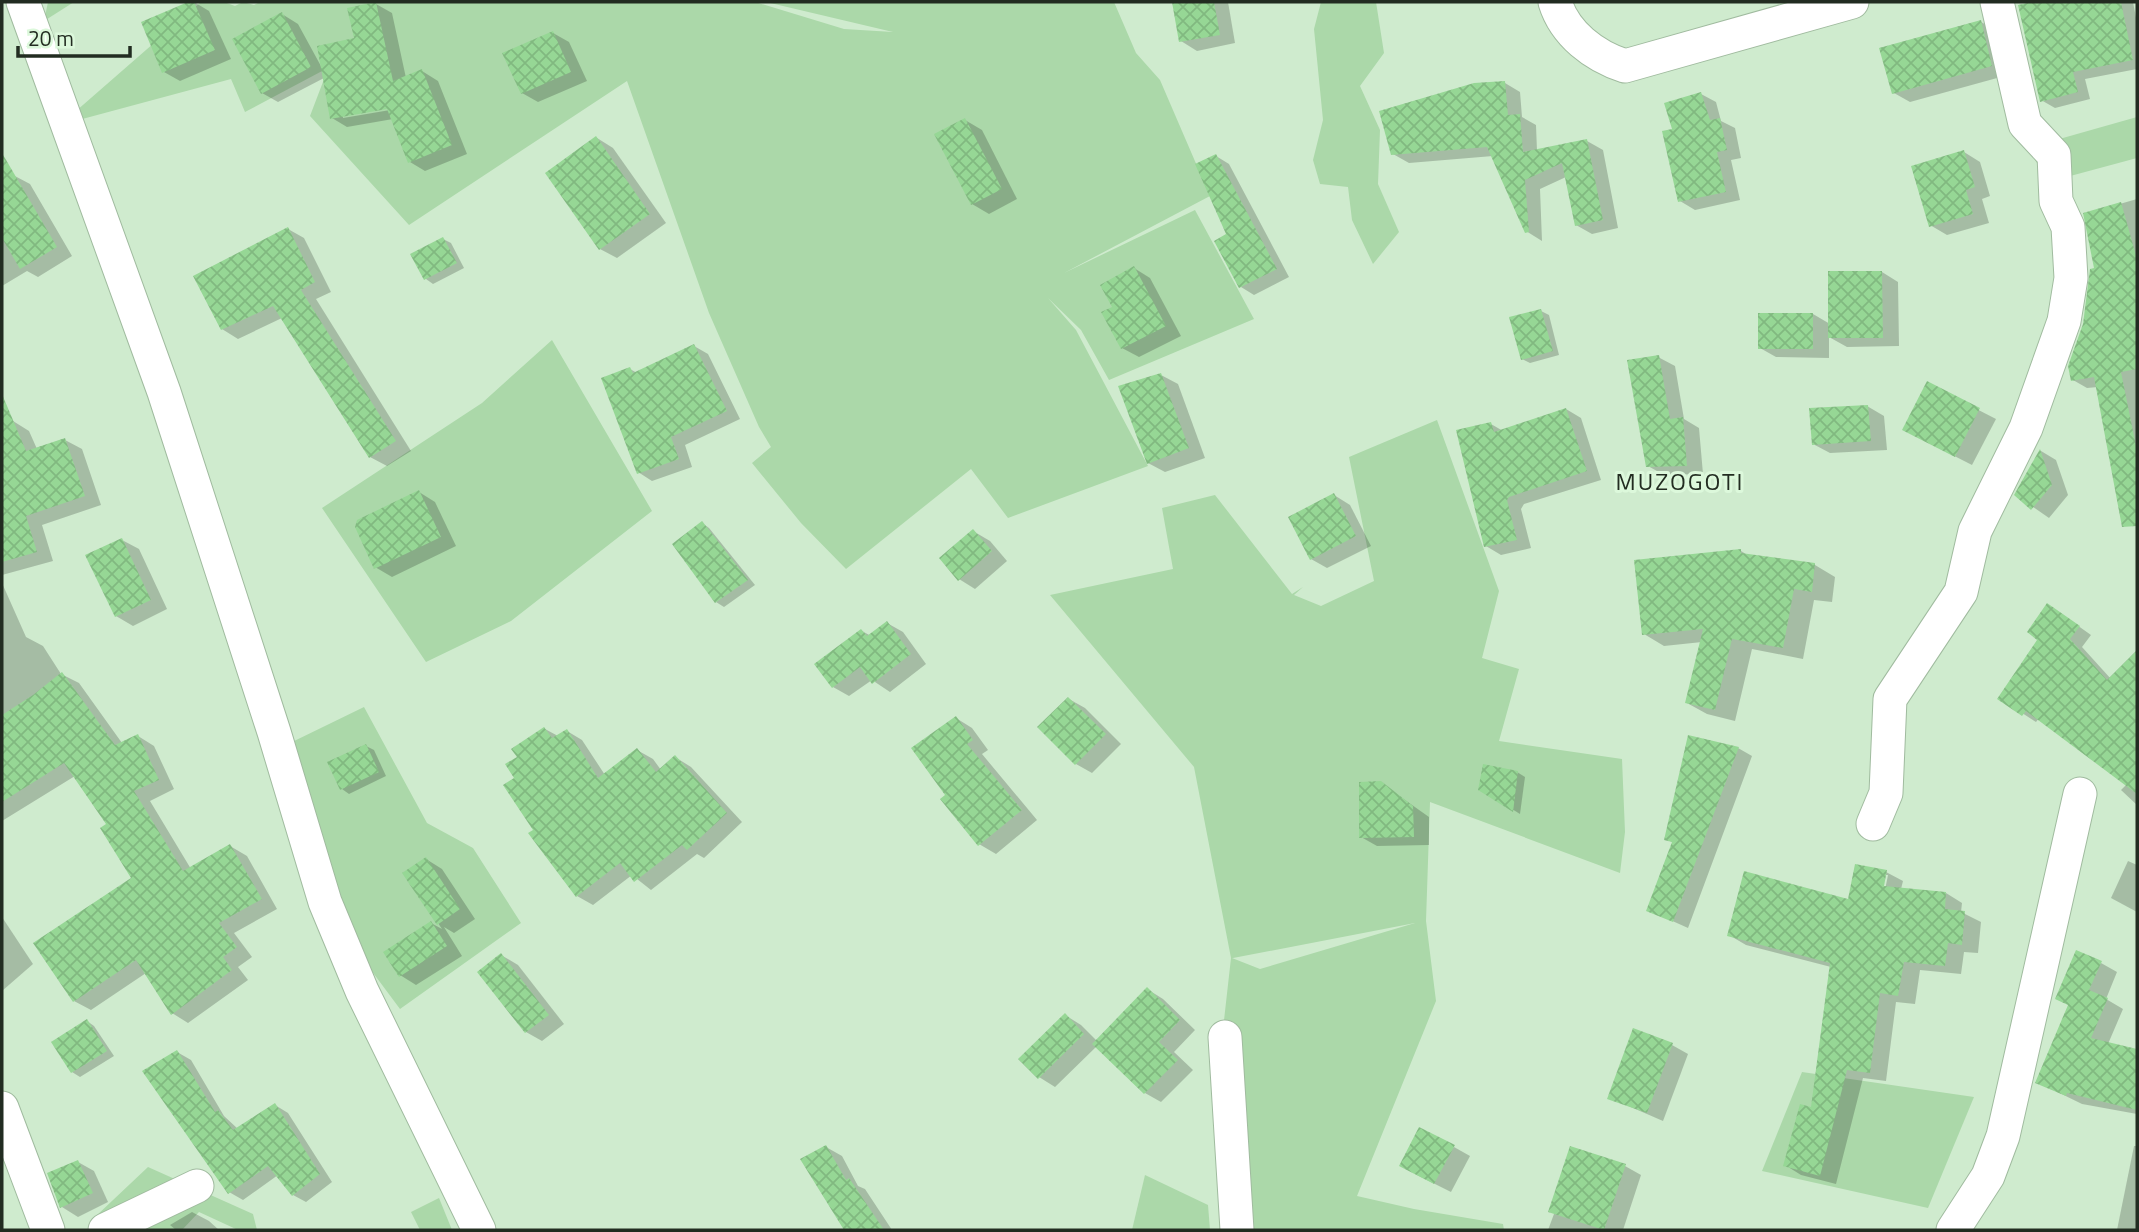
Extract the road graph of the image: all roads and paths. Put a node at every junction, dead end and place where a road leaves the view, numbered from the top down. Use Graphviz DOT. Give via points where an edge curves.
graph roads {
  1 [pos="23,2"];
  2 [pos="1555,2"];
  3 [pos="1852,2"];
  4 [pos="1997,2"];
  5 [pos="2080,794"];
  6 [pos="1873,824"];
  7 [pos="1225,1037"];
  8 [pos="2,1108"];
  9 [pos="197,1186"];
  10 [pos="48,1230"];
  11 [pos="105,1230"];
  12 [pos="479,1230"];
  13 [pos="1237,1230"];
  14 [pos="1953,1230"];
  1 -- 12 [label="street" via="168,405 326,902 362,991"];
  2 -- 3 [label="street" via="1574,36 1594,52 1625,66"];
  4 -- 6 [label="street" via="2025,124 2054,155 2056,201 2068,227 2071,278 2064,321 2048,367 2026,428 1975,531 1961,592 1890,699 1886,793"];
  5 -- 14 [label="street" via="2003,1136 1988,1176"];
  7 -- 13 [label="street"];
  8 -- 10 [label="street"];
  9 -- 11 [label="street"];
}
